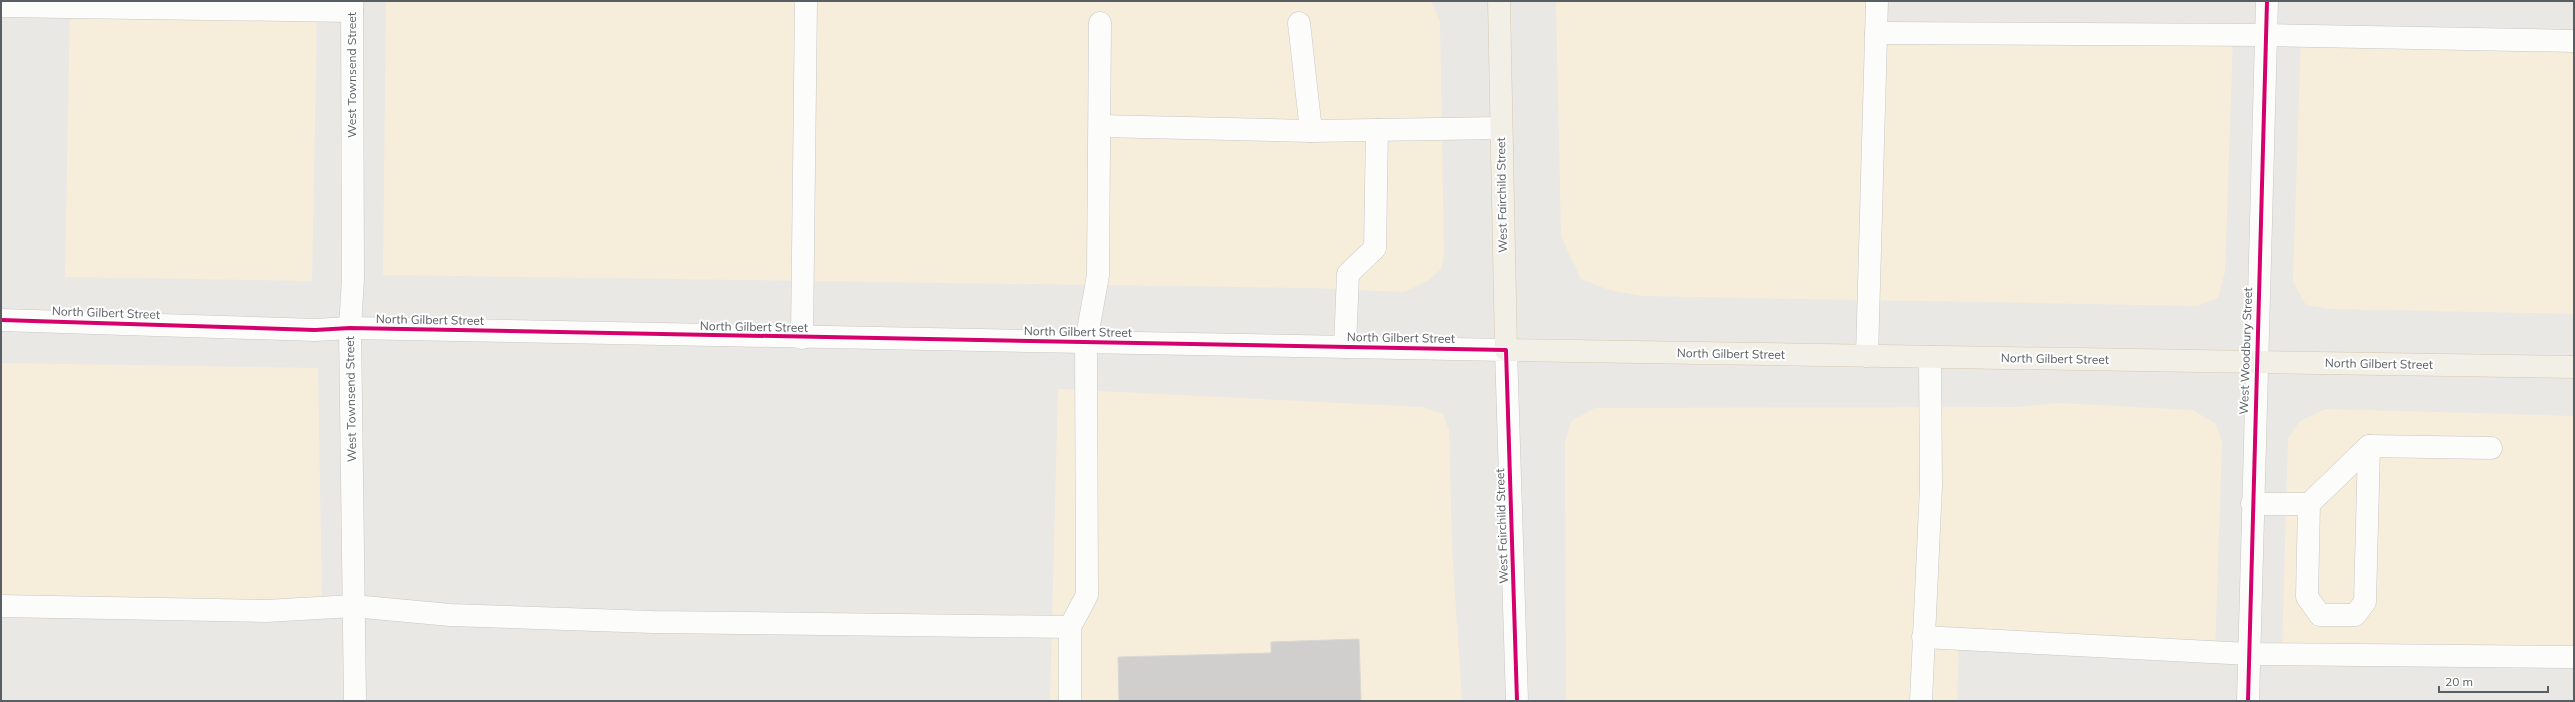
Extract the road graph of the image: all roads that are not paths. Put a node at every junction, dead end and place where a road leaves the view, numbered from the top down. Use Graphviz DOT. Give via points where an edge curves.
graph roads {
  1 [pos="806,1"];
  2 [pos="1499,1"];
  3 [pos="1877,1"];
  4 [pos="2267,1"];
  5 [pos="1,6"];
  6 [pos="352,6"];
  7 [pos="1299,23"];
  8 [pos="1100,24"];
  9 [pos="1876,33"];
  10 [pos="2266,36"];
  11 [pos="2574,41"];
  12 [pos="1100,126"];
  13 [pos="1501,128"];
  14 [pos="1377,130"];
  15 [pos="1311,131"];
  16 [pos="1,320"];
  17 [pos="350,328"];
  18 [pos="802,338"];
  19 [pos="1086,342"];
  20 [pos="1345,347"];
  21 [pos="1506,350"];
  22 [pos="1867,356"];
  23 [pos="1930,357"];
  24 [pos="2255,362"];
  25 [pos="2574,367"];
  26 [pos="2369,446"];
  27 [pos="2491,448"];
  28 [pos="2252,504"];
  29 [pos="2309,504"];
  30 [pos="1,606"];
  31 [pos="353,606"];
  32 [pos="1070,627"];
  33 [pos="1923,637"];
  34 [pos="2250,654"];
  35 [pos="2574,657"];
  36 [pos="355,701"];
  37 [pos="1070,701"];
  38 [pos="1518,701"];
  39 [pos="1921,701"];
  40 [pos="2248,701"];
  1 -- 18 [label="street"];
  2 -- 13 [label="main road, West Fairchild Street"];
  3 -- 9 [label="street"];
  4 -- 10 [label="street, West Woodbury Street"];
  5 -- 6 [label="street"];
  6 -- 17 [label="street, West Townsend Street" via="353,278"];
  7 -- 15 [label="street"];
  8 -- 12 [label="street"];
  9 -- 10 [label="street"];
  9 -- 22 [label="street"];
  10 -- 11 [label="street"];
  10 -- 24 [label="street, West Woodbury Street"];
  12 -- 15 [label="street"];
  12 -- 19 [label="street" via="1098,275"];
  13 -- 14 [label="street"];
  13 -- 21 [label="main road, West Fairchild Street"];
  14 -- 15 [label="street"];
  14 -- 20 [label="street" via="1375,248 1348,274"];
  16 -- 17 [label="street, North Gilbert Street" via="315,330"];
  17 -- 18 [label="street, North Gilbert Street"];
  17 -- 31 [label="street, West Townsend Street"];
  18 -- 19 [label="street, North Gilbert Street"];
  19 -- 20 [label="street, North Gilbert Street"];
  19 -- 32 [label="street" via="1087,595"];
  20 -- 21 [label="street, North Gilbert Street"];
  21 -- 22 [label="main road, North Gilbert Street"];
  21 -- 38 [label="street, West Fairchild Street"];
  22 -- 23 [label="main road, North Gilbert Street"];
  23 -- 24 [label="main road, North Gilbert Street"];
  23 -- 33 [label="street" via="1931,486"];
  24 -- 25 [label="main road, North Gilbert Street"];
  24 -- 28 [label="street, West Woodbury Street"];
  26 -- 27 [label="street"];
  26 -- 29 [label="street"];
  26 -- 29 [label="street" via="2365,602 2355,615 2320,615 2307,597"];
  28 -- 29 [label="street"];
  28 -- 34 [label="street, West Woodbury Street"];
  30 -- 31 [label="street" via="266,611"];
  31 -- 32 [label="street" via="450,615 645,621"];
  31 -- 36 [label="street, West Townsend Street"];
  32 -- 37 [label="street"];
  33 -- 34 [label="street"];
  33 -- 39 [label="street"];
  34 -- 35 [label="street"];
  34 -- 40 [label="street, West Woodbury Street"];
}
